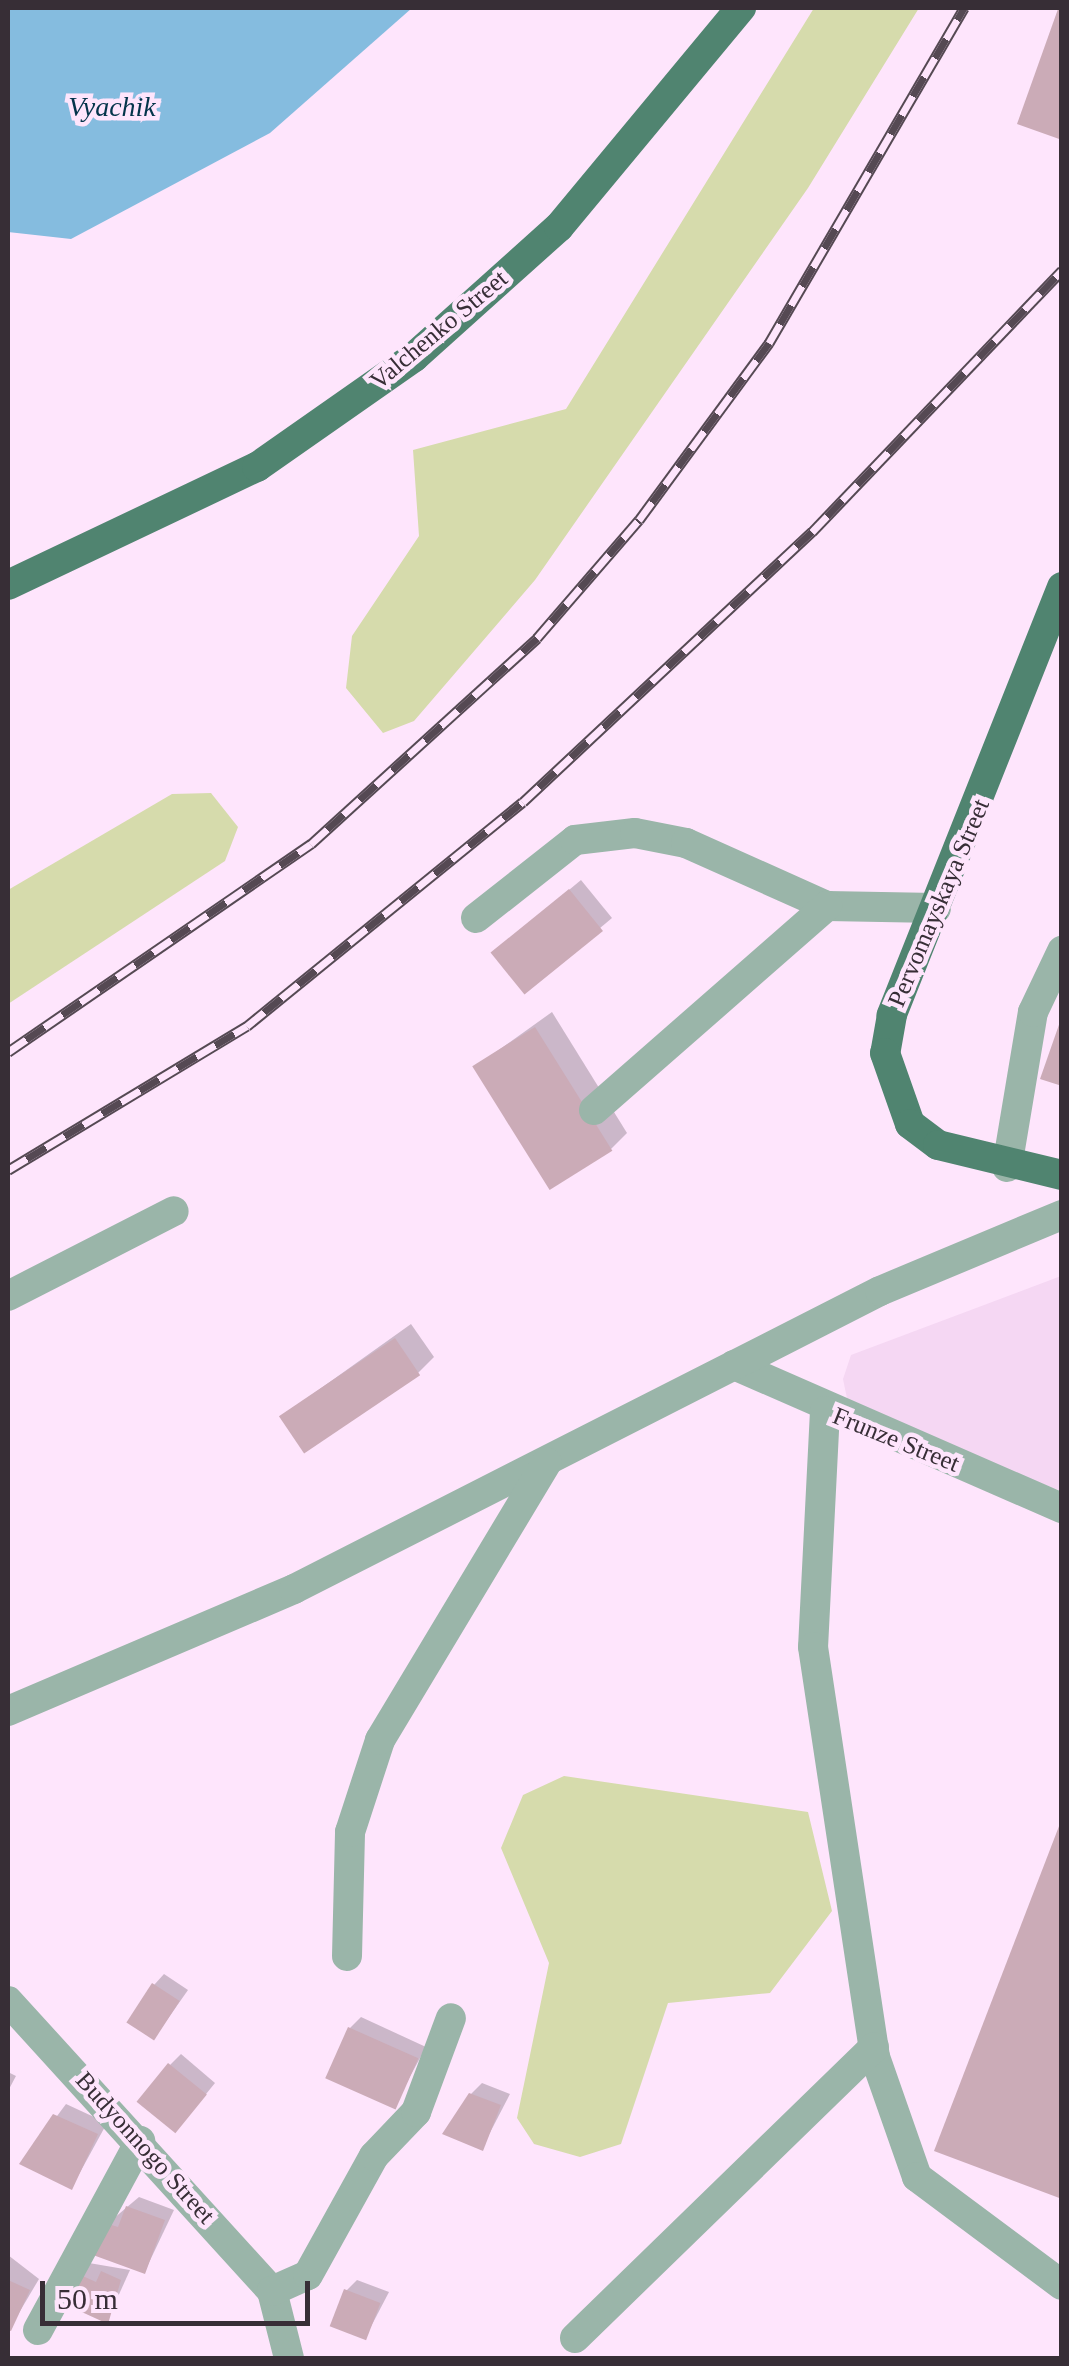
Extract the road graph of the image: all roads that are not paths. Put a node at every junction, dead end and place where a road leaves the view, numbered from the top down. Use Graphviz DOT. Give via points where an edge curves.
graph roads {
  1 [pos="741,8"];
  2 [pos="8,584"];
  3 [pos="1062,587"];
  4 [pos="827,906"];
  5 [pos="936,908"];
  6 [pos="476,918"];
  7 [pos="1062,951"];
  8 [pos="594,1110"];
  9 [pos="1007,1168"];
  10 [pos="1062,1176"];
  11 [pos="174,1211"];
  12 [pos="1062,1215"];
  13 [pos="8,1296"];
  14 [pos="734,1365"];
  15 [pos="824,1411"];
  16 [pos="548,1460"];
  17 [pos="1062,1508"];
  18 [pos="8,1712"];
  19 [pos="346,1956"];
  20 [pos="8,2001"];
  21 [pos="451,2018"];
  22 [pos="874,2046"];
  23 [pos="140,2141"];
  24 [pos="1062,2285"];
  25 [pos="272,2291"];
  26 [pos="38,2330"];
  27 [pos="575,2338"];
  28 [pos="289,2358"];
  1 -- 2 [label="main road, Valchenko Street" via="559,228 414,357 257,467"];
  3 -- 5 [label="main road, Pervomayskaya Street"];
  4 -- 5 [label="street"];
  4 -- 6 [label="street" via="686,843 634,833 575,840"];
  4 -- 8 [label="street"];
  5 -- 9 [label="main road, Pervomayskaya Street" via="892,1014 885,1053 892,1092 910,1124 938,1145"];
  7 -- 9 [label="street" via="1033,1012"];
  9 -- 10 [label="main road, Pervomayskaya Street"];
  11 -- 13 [label="street"];
  12 -- 14 [label="street"];
  14 -- 15 [label="street, Frunze Street"];
  14 -- 16 [label="street"];
  15 -- 17 [label="street, Frunze Street"];
  15 -- 22 [label="street" via="813,1647"];
  16 -- 18 [label="street" via="294,1588"];
  16 -- 19 [label="street" via="380,1740 350,1832"];
  20 -- 23 [label="street, Budyonnogo Street"];
  21 -- 25 [label="street" via="416,2112 374,2156 308,2275"];
  22 -- 24 [label="street" via="917,2177"];
  22 -- 27 [label="street"];
  23 -- 25 [label="street, Budyonnogo Street"];
  23 -- 26 [label="street"];
  25 -- 28 [label="street, Budyonnogo Street"];
}
